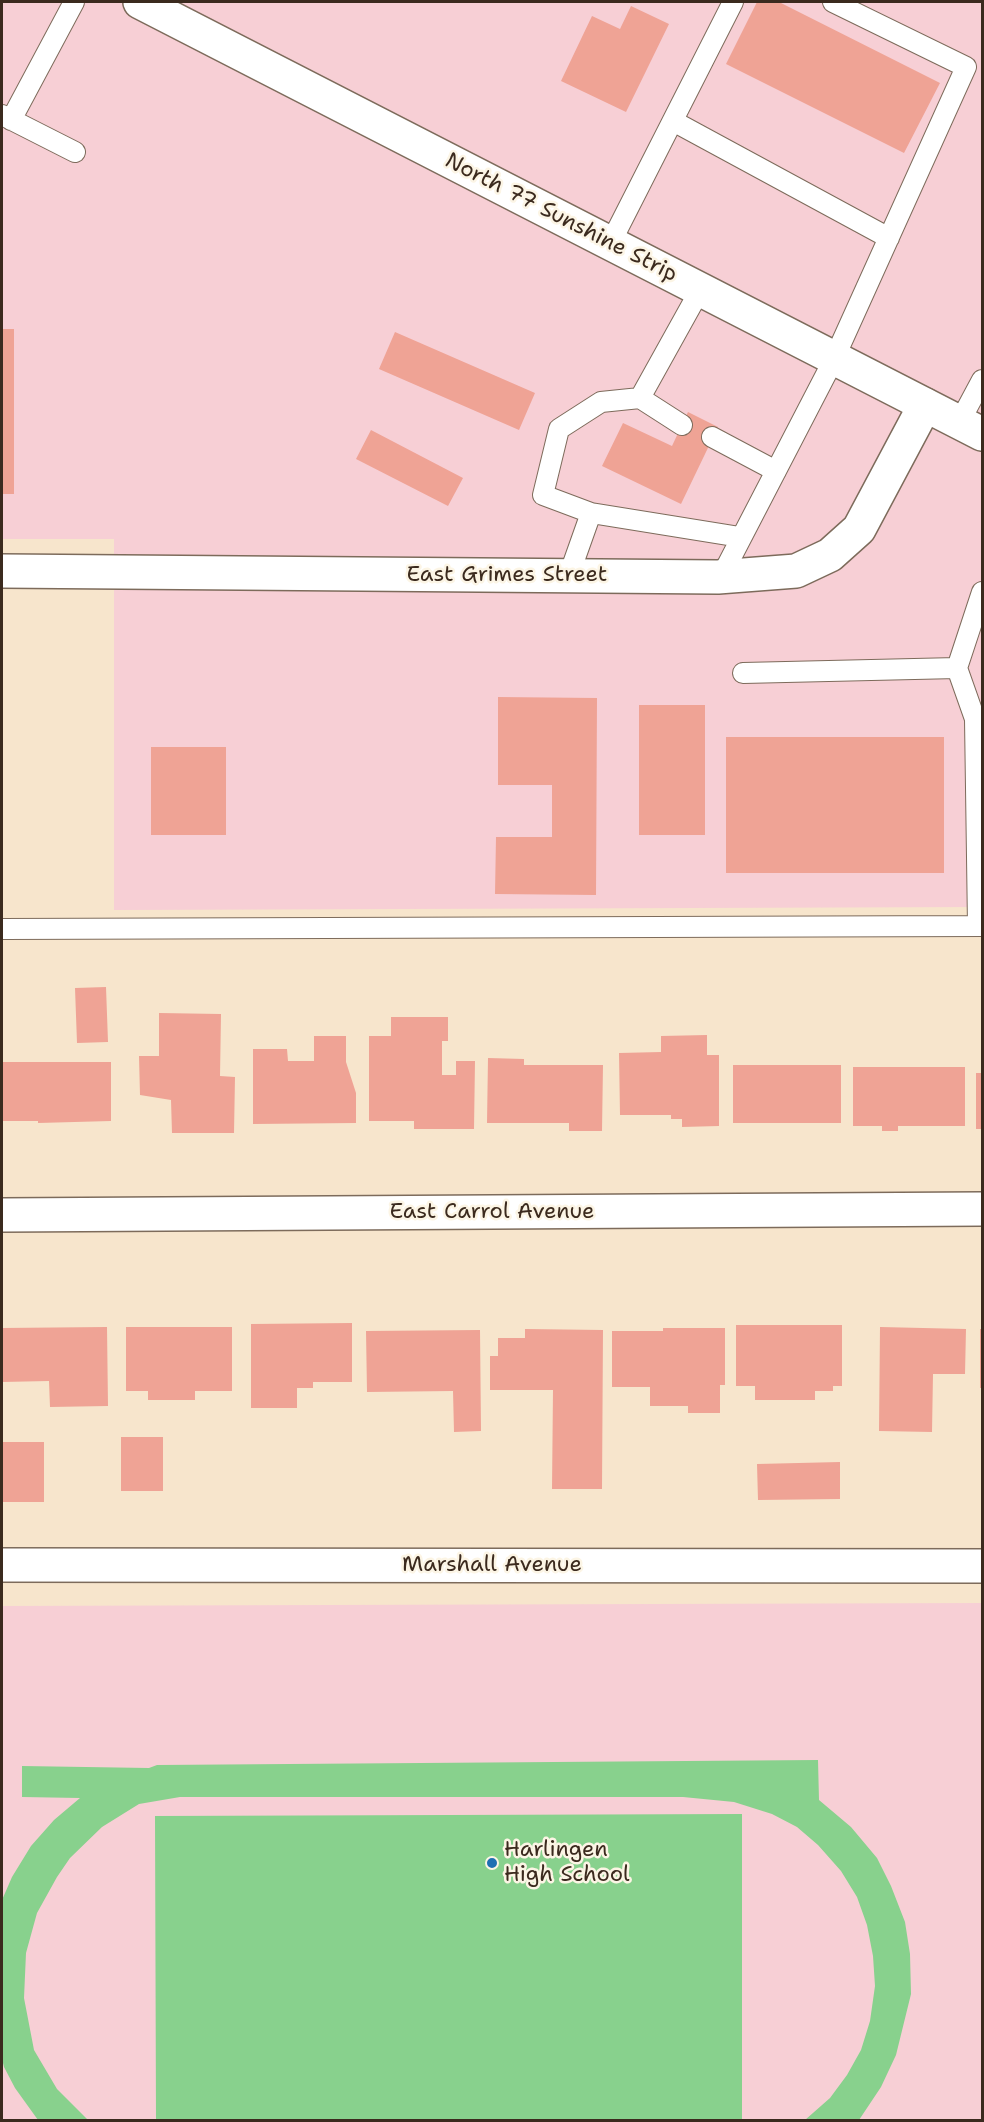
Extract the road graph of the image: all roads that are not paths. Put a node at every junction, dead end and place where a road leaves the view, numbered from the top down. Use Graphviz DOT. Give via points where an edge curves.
graph roads {
  1 [pos="74,2"];
  2 [pos="140,2"];
  3 [pos="733,2"];
  4 [pos="833,2"];
  5 [pos="6,117"];
  6 [pos="673,121"];
  7 [pos="75,152"];
  8 [pos="889,238"];
  9 [pos="610,243"];
  10 [pos="700,290"];
  11 [pos="834,359"];
  12 [pos="982,380"];
  13 [pos="640,398"];
  14 [pos="925,405"];
  15 [pos="682,425"];
  16 [pos="971,429"];
  17 [pos="712,437"];
  18 [pos="776,471"];
  19 [pos="591,513"];
  20 [pos="740,537"];
  21 [pos="2,571"];
  22 [pos="569,575"];
  23 [pos="721,577"];
  24 [pos="982,592"];
  25 [pos="957,668"];
  26 [pos="743,673"];
  27 [pos="980,926"];
  28 [pos="2,929"];
  29 [pos="982,1209"];
  30 [pos="2,1215"];
  31 [pos="2,1564"];
  32 [pos="982,1566"];
  1 -- 5 [label="lane"];
  2 -- 9 [label="street, North 77 Sunshine Strip"];
  3 -- 6 [label="lane"];
  4 -- 8 [label="lane" via="966,67"];
  5 -- 7 [label="lane"];
  6 -- 8 [label="lane"];
  6 -- 9 [label="lane"];
  8 -- 11 [label="lane"];
  9 -- 10 [label="street, North 77 Sunshine Strip"];
  10 -- 11 [label="street, North 77 Sunshine Strip"];
  10 -- 13 [label="lane"];
  11 -- 14 [label="street, North 77 Sunshine Strip"];
  11 -- 18 [label="lane"];
  12 -- 16 [label="lane"];
  13 -- 15 [label="lane"];
  13 -- 19 [label="lane" via="601,402 559,429 543,495"];
  14 -- 16 [label="street, North 77 Sunshine Strip"];
  14 -- 23 [label="street, East Grimes Street" via="860,529 830,555 796,571"];
  17 -- 18 [label="lane"];
  18 -- 20 [label="lane"];
  19 -- 20 [label="lane"];
  19 -- 22 [label="lane"];
  20 -- 23 [label="lane"];
  21 -- 22 [label="street, East Grimes Street"];
  22 -- 23 [label="street, East Grimes Street"];
  24 -- 25 [label="lane"];
  25 -- 26 [label="lane"];
  25 -- 27 [label="lane" via="975,719"];
  27 -- 28 [label="lane"];
  29 -- 30 [label="street, East Carrol Avenue"];
  31 -- 32 [label="street, Marshall Avenue"];
}
